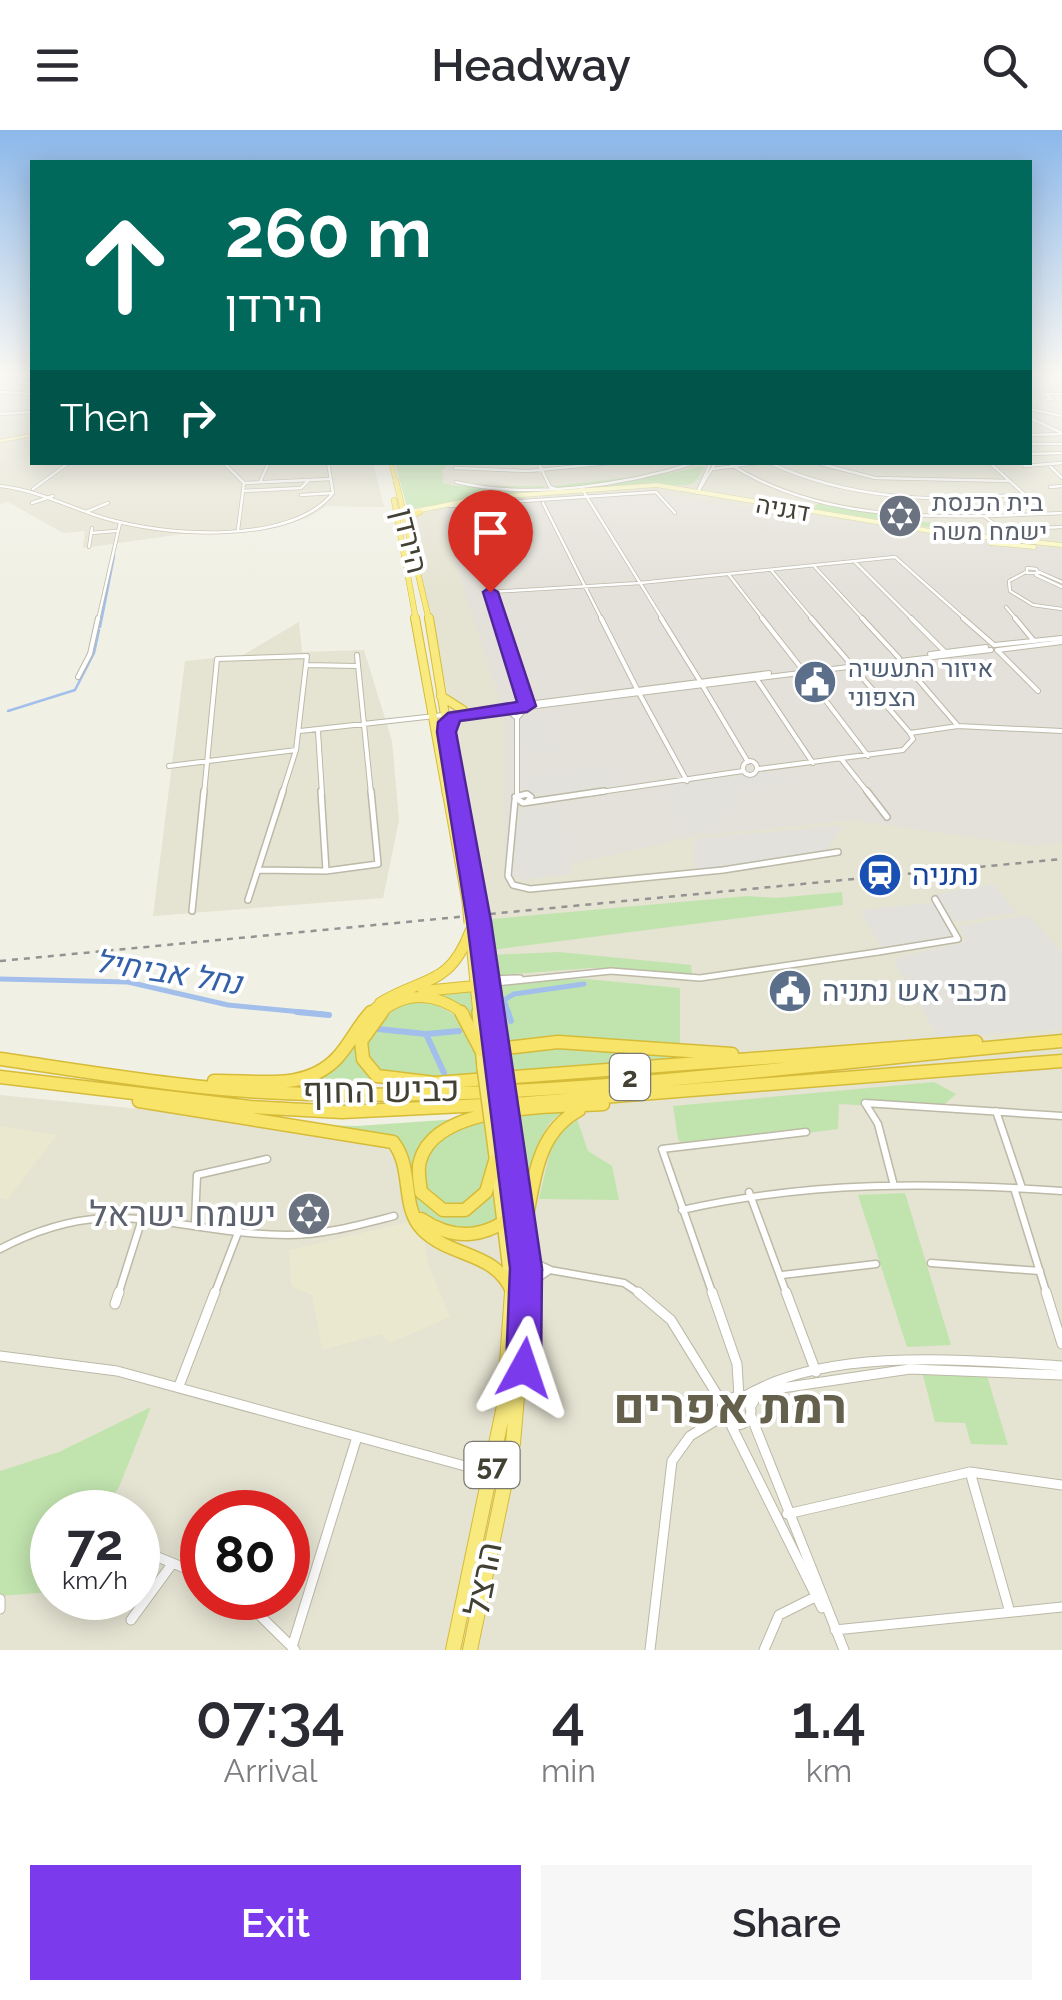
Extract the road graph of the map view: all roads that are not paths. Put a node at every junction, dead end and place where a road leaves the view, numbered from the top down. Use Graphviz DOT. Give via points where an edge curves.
graph roads {
  1 [pos="1062,454"];
  2 [pos="1032,455"];
  3 [pos="1062,463"];
  4 [pos="1048,464"];
  5 [pos="66,465"];
  6 [pos="229,465"];
  7 [pos="268,465"];
  8 [pos="328,465"];
  9 [pos="390,465"];
  10 [pos="390,465"];
  11 [pos="473,465"];
  12 [pos="540,465"];
  13 [pos="591,465"];
  14 [pos="691,465"];
  15 [pos="713,465"];
  16 [pos="730,465"];
  17 [pos="749,465"];
  18 [pos="773,465"];
  19 [pos="822,465"];
  20 [pos="991,465"];
  21 [pos="1024,466"];
  22 [pos="454,468"];
  23 [pos="470,468"];
  24 [pos="732,468"];
  25 [pos="543,470"];
  26 [pos="1061,476"];
  27 [pos="330,478"];
  28 [pos="309,480"];
  29 [pos="1010,481"];
  30 [pos="260,482"];
  31 [pos="456,482"];
  32 [pos="244,483"];
  33 [pos="548,485"];
  34 [pos="0,486"];
  35 [pos="1062,486"];
  36 [pos="678,487"];
  37 [pos="1050,487"];
  38 [pos="700,488"];
  39 [pos="33,489"];
  40 [pos="584,490"];
  41 [pos="243,491"];
  42 [pos="562,491"];
  43 [pos="333,493"];
  44 [pos="542,493"];
  45 [pos="302,495"];
  46 [pos="53,496"];
  47 [pos="500,500"];
  48 [pos="589,500"];
  49 [pos="32,503"];
  50 [pos="108,503"];
  51 [pos="543,503"];
  52 [pos="400,504"];
  53 [pos="450,506"];
  54 [pos="488,506"];
  55 [pos="460,508"];
  56 [pos="418,511"];
  57 [pos="86,512"];
  58 [pos="675,513"];
  59 [pos="1062,513"];
  60 [pos="401,514"];
  61 [pos="125,515"];
  62 [pos="985,516"];
  63 [pos="138,518"];
  64 [pos="117,522"];
  65 [pos="129,524"];
  66 [pos="1062,527"];
  67 [pos="238,530"];
  68 [pos="116,531"];
  69 [pos="408,531"];
  70 [pos="88,547"];
  71 [pos="1062,547"];
  72 [pos="854,562"];
  73 [pos="814,566"];
  74 [pos="1044,566"];
  75 [pos="770,570"];
  76 [pos="1036,572"];
  77 [pos="729,575"];
  78 [pos="584,583"];
  79 [pos="640,583"];
  80 [pos="1062,585"];
  81 [pos="490,592"];
  82 [pos="1006,607"];
  83 [pos="1062,609"];
  84 [pos="1062,640"];
  85 [pos="1034,641"];
  86 [pos="994,648"];
  87 [pos="946,652"];
  88 [pos="357,655"];
  89 [pos="901,659"];
  90 [pos="852,665"];
  91 [pos="306,666"];
  92 [pos="357,666"];
  93 [pos="803,671"];
  94 [pos="78,677"];
  95 [pos="756,678"];
  96 [pos="701,683"];
  97 [pos="638,691"];
  98 [pos="1038,692"];
  99 [pos="440,695"];
  100 [pos="527,704"];
  101 [pos="504,710"];
  102 [pos="464,712"];
  103 [pos="440,715"];
  104 [pos="517,718"];
  105 [pos="364,723"];
  106 [pos="958,726"];
  107 [pos="318,731"];
  108 [pos="1062,731"];
  109 [pos="300,732"];
  110 [pos="447,732"];
  111 [pos="910,733"];
  112 [pos="296,750"];
  113 [pos="868,756"];
  114 [pos="209,760"];
  115 [pos="842,760"];
  116 [pos="748,762"];
  117 [pos="813,764"];
  118 [pos="170,766"];
  119 [pos="759,769"];
  120 [pos="744,771"];
  121 [pos="687,781"];
  122 [pos="516,797"];
  123 [pos="527,801"];
  124 [pos="514,811"];
  125 [pos="887,817"];
  126 [pos="838,852"];
  127 [pos="258,870"];
  128 [pos="326,871"];
  129 [pos="248,900"];
  130 [pos="471,901"];
  131 [pos="938,903"];
  132 [pos="192,911"];
  133 [pos="473,925"];
  134 [pos="482,983"];
  135 [pos="489,1004"];
  136 [pos="376,1007"];
  137 [pos="1062,1041"];
  138 [pos="487,1047"];
  139 [pos="788,1056"];
  140 [pos="0,1059"];
  141 [pos="1062,1060"];
  142 [pos="490,1067"];
  143 [pos="0,1077"];
  144 [pos="198,1082"];
  145 [pos="64,1087"];
  146 [pos="486,1094"];
  147 [pos="500,1094"];
  148 [pos="650,1094"];
  149 [pos="604,1104"];
  150 [pos="996,1111"];
  151 [pos="1062,1116"];
  152 [pos="806,1132"];
  153 [pos="500,1141"];
  154 [pos="266,1159"];
  155 [pos="495,1161"];
  156 [pos="893,1182"];
  157 [pos="1018,1188"];
  158 [pos="1062,1191"];
  159 [pos="749,1192"];
  160 [pos="409,1202"];
  161 [pos="518,1210"];
  162 [pos="682,1210"];
  163 [pos="142,1216"];
  164 [pos="394,1216"];
  165 [pos="195,1222"];
  166 [pos="504,1222"];
  167 [pos="239,1230"];
  168 [pos="522,1238"];
  169 [pos="0,1249"];
  170 [pos="524,1257"];
  171 [pos="932,1263"];
  172 [pos="876,1264"];
  173 [pos="554,1270"];
  174 [pos="1040,1271"];
  175 [pos="782,1274"];
  176 [pos="512,1291"];
  177 [pos="528,1295"];
  178 [pos="115,1304"];
  179 [pos="1062,1344"];
  180 [pos="0,1356"];
  181 [pos="1062,1366"];
  182 [pos="1062,1375"];
  183 [pos="817,1376"];
  184 [pos="179,1386"];
  185 [pos="740,1397"];
  186 [pos="750,1412"];
  187 [pos="726,1415"];
  188 [pos="357,1437"];
  189 [pos="970,1472"];
  190 [pos="490,1473"];
  191 [pos="1062,1486"];
  192 [pos="787,1514"];
  193 [pos="160,1559"];
  194 [pos="172,1564"];
  195 [pos="180,1567"];
  196 [pos="160,1581"];
  197 [pos="818,1596"];
  198 [pos="1062,1607"];
  199 [pos="1009,1609"];
  200 [pos="265,1620"];
  201 [pos="834,1630"];
  202 [pos="294,1648"];
  203 [pos="453,1650"];
  204 [pos="470,1650"];
  205 [pos="650,1650"];
  206 [pos="764,1650"];
  207 [pos="844,1650"];
  1 -- 2 [label="street"];
  3 -- 4 [label="street"];
  4 -- 21 [label="street"];
  4 -- 26 [label="street"];
  5 -- 39 [label="street"];
  6 -- 32 [label="street"];
  7 -- 30 [label="street"];
  8 -- 27 [label="street"];
  9 -- 52 [label="highway, הירדן / 57"];
  10 -- 60 [label="highway, הירדן / 57"];
  11 -- 23 [label="street"];
  12 -- 25 [label="street"];
  13 -- 25 [label="street"];
  14 -- 33 [label="street"];
  15 -- 24 [label="street"];
  15 -- 38 [label="street"];
  16 -- 24 [label="street"];
  17 -- 24 [label="street"];
  18 -- 29 [label="street" via="808,481 856,490 1024,494"];
  19 -- 29 [label="street" via="894,479"];
  20 -- 29 [label="street"];
  22 -- 23 [label="street"];
  23 -- 25 [label="street"];
  24 -- 62 [label="street" via="774,490 820,502"];
  25 -- 33 [label="street"];
  27 -- 28 [label="street"];
  27 -- 43 [label="street"];
  28 -- 30 [label="street"];
  28 -- 41 [label="street" via="301,488"];
  30 -- 32 [label="street"];
  31 -- 33 [label="street"];
  32 -- 41 [label="street"];
  33 -- 42 [label="street"];
  33 -- 44 [label="street"];
  34 -- 39 [label="street"];
  35 -- 37 [label="street"];
  36 -- 38 [label="main road, דגניה"];
  36 -- 38 [label="main road"];
  36 -- 40 [label="main road, דגניה"];
  38 -- 40 [label="main road, דגניה"];
  38 -- 71 [label="main road, דגניה" via="936,532"];
  38 -- 71 [label="main road, דגניה" via="969,540"];
  39 -- 46 [label="street"];
  40 -- 42 [label="main road, דגניה"];
  40 -- 47 [label="main road, דגניה"];
  40 -- 48 [label="street"];
  41 -- 67 [label="street"];
  42 -- 44 [label="main road, דגניה"];
  43 -- 45 [label="street"];
  43 -- 67 [label="street" via="297,520"];
  44 -- 56 [label="main road, דגניה"];
  46 -- 49 [label="street"];
  46 -- 57 [label="street"];
  47 -- 53 [label="main road, דגניה"];
  47 -- 54 [label="main road"];
  48 -- 51 [label="street"];
  48 -- 58 [label="street" via="658,492"];
  48 -- 79 [label="street"];
  50 -- 57 [label="street"];
  51 -- 54 [label="street"];
  51 -- 78 [label="street"];
  52 -- 56 [label="highway"];
  52 -- 60 [label="highway, הירדן / 57"];
  53 -- 55 [label="street"];
  53 -- 56 [label="main road, דגניה"];
  54 -- 55 [label="street"];
  55 -- 81 [label="street"];
  56 -- 60 [label="main road, דגניה"];
  56 -- 69 [label="highway" via="408,518"];
  57 -- 64 [label="street"];
  59 -- 62 [label="street"];
  60 -- 69 [label="highway, הירדן / 57"];
  60 -- 103 [label="highway, הירדן / 57"];
  61 -- 64 [label="street"];
  62 -- 66 [label="street" via="1003,530"];
  63 -- 65 [label="street"];
  64 -- 65 [label="street"];
  64 -- 68 [label="street"];
  65 -- 67 [label="street"];
  68 -- 70 [label="street" via="92,531"];
  68 -- 94 [label="street" via="90,654"];
  69 -- 99 [label="highway, הירדן / 57"];
  72 -- 73 [label="street"];
  72 -- 86 [label="street" via="895,556"];
  72 -- 87 [label="street"];
  73 -- 75 [label="street"];
  73 -- 89 [label="street"];
  74 -- 76 [label="street"];
  75 -- 77 [label="street"];
  75 -- 90 [label="street"];
  76 -- 80 [label="street"];
  76 -- 83 [label="street" via="1025,568 1009,582 1010,591 1034,605"];
  77 -- 79 [label="street"];
  77 -- 93 [label="street"];
  78 -- 79 [label="street"];
  78 -- 81 [label="street"];
  78 -- 97 [label="street"];
  79 -- 96 [label="street"];
  81 -- 100 [label="street"];
  82 -- 85 [label="street"];
  84 -- 85 [label="street"];
  84 -- 86 [label="street"];
  85 -- 86 [label="street"];
  86 -- 87 [label="street"];
  86 -- 89 [label="street"];
  86 -- 98 [label="street"];
  87 -- 89 [label="street"];
  88 -- 92 [label="street"];
  89 -- 90 [label="street"];
  89 -- 106 [label="street"];
  90 -- 93 [label="street"];
  90 -- 111 [label="street"];
  91 -- 92 [label="street"];
  91 -- 109 [label="street"];
  91 -- 114 [label="street" via="307,656 220,658"];
  92 -- 105 [label="street"];
  93 -- 95 [label="street"];
  93 -- 96 [label="street"];
  93 -- 113 [label="street"];
  95 -- 96 [label="street"];
  95 -- 117 [label="street"];
  96 -- 97 [label="street"];
  96 -- 116 [label="street"];
  97 -- 100 [label="street"];
  97 -- 121 [label="street"];
  99 -- 102 [label="highway"];
  99 -- 103 [label="highway, הירדן / 57"];
  100 -- 101 [label="street"];
  100 -- 102 [label="street"];
  100 -- 104 [label="street"];
  101 -- 102 [label="street"];
  101 -- 104 [label="street"];
  102 -- 103 [label="street"];
  102 -- 110 [label="highway" via="450,719"];
  103 -- 105 [label="street"];
  103 -- 110 [label="highway, הירדן / 57"];
  103 -- 130 [label="highway, הירדן / 57"];
  104 -- 122 [label="street"];
  105 -- 107 [label="street"];
  105 -- 128 [label="street" via="378,864"];
  106 -- 108 [label="street"];
  106 -- 111 [label="street"];
  107 -- 109 [label="street"];
  107 -- 128 [label="street"];
  109 -- 112 [label="street"];
  110 -- 130 [label="highway, הירדן / 57"];
  111 -- 113 [label="street" via="913,739 903,750"];
  112 -- 114 [label="street"];
  112 -- 127 [label="street"];
  113 -- 115 [label="street"];
  114 -- 118 [label="street"];
  114 -- 132 [label="street"];
  115 -- 117 [label="street"];
  115 -- 125 [label="street"];
  116 -- 119 [label="street"];
  116 -- 120 [label="street"];
  117 -- 119 [label="street"];
  119 -- 120 [label="street"];
  120 -- 121 [label="street"];
  121 -- 123 [label="street"];
  122 -- 123 [label="street"];
  122 -- 123 [label="street"];
  122 -- 124 [label="street"];
  123 -- 124 [label="street"];
  124 -- 126 [label="street" via="508,876 513,885 530,889"];
  127 -- 128 [label="street"];
  127 -- 129 [label="street"];
  130 -- 133 [label="highway, הירדן / 57, bridge"];
  131 -- 134 [label="street" via="958,939 700,978 611,971"];
  133 -- 134 [label="highway, הירדן / 57"];
  133 -- 134 [label="highway, הירדן / 57" via="473,965"];
  133 -- 136 [label="highway" via="451,974"];
  134 -- 135 [label="highway"];
  134 -- 136 [label="highway" via="406,994"];
  134 -- 138 [label="highway, הירדן / 57"];
  135 -- 138 [label="highway, הירדן / 57"];
  136 -- 144 [label="highway" via="339,1056 313,1076 282,1083"];
  137 -- 139 [label="highway" via="922,1043"];
  137 -- 144 [label="highway, כביש החוף / 2" via="441,1091 344,1095"];
  138 -- 139 [label="highway" via="558,1042"];
  138 -- 139 [label="highway" via="450,1002 426,996 381,1011 361,1048 377,1076 435,1082"];
  138 -- 142 [label="highway, הירדן / 57"];
  140 -- 144 [label="highway, כביש החוף / 2"];
  141 -- 148 [label="highway, כביש החוף / 2"];
  142 -- 146 [label="highway, הירדן / 57, bridge"];
  142 -- 147 [label="highway, הירדן / 57, bridge"];
  143 -- 145 [label="highway, כביש החוף / 2"];
  145 -- 148 [label="highway, כביש החוף / 2" via="342,1112"];
  145 -- 160 [label="highway" via="388,1140 406,1160"];
  146 -- 153 [label="highway, הרצל / 57, bridge"];
  147 -- 153 [label="highway, הרצל / 57, bridge"];
  148 -- 149 [label="highway"];
  149 -- 155 [label="highway" via="500,1112 447,1126 420,1152 421,1192 443,1210 468,1210 486,1195"];
  149 -- 168 [label="highway" via="567,1114 549,1129"];
  150 -- 151 [label="street"];
  150 -- 156 [label="street" via="865,1103 878,1124"];
  150 -- 157 [label="street"];
  152 -- 162 [label="street" via="662,1149"];
  153 -- 155 [label="highway, הרצל / 57"];
  153 -- 161 [label="highway, הרצל / 57"];
  154 -- 165 [label="street" via="198,1175"];
  155 -- 166 [label="highway, הרצל / 57"];
  156 -- 157 [label="street"];
  156 -- 159 [label="street"];
  157 -- 158 [label="street"];
  157 -- 174 [label="street"];
  159 -- 162 [label="street"];
  159 -- 175 [label="street"];
  160 -- 166 [label="highway" via="425,1223 452,1236 480,1235"];
  160 -- 176 [label="highway" via="424,1231 498,1268"];
  161 -- 166 [label="highway"];
  161 -- 168 [label="highway, הרצל / 57"];
  162 -- 185 [label="street" via="737,1364"];
  163 -- 165 [label="street"];
  163 -- 169 [label="street" via="96,1215"];
  163 -- 178 [label="street"];
  164 -- 167 [label="street" via="286,1236"];
  165 -- 167 [label="street"];
  166 -- 176 [label="highway, הרצל / 57"];
  167 -- 184 [label="street"];
  168 -- 170 [label="highway, הרצל / 57"];
  170 -- 173 [label="street"];
  170 -- 177 [label="highway, הרצל / 57"];
  171 -- 174 [label="street"];
  172 -- 175 [label="street"];
  173 -- 177 [label="street" via="535,1280"];
  173 -- 187 [label="street" via="624,1283 650,1300 676,1327"];
  174 -- 179 [label="street"];
  175 -- 183 [label="street"];
  176 -- 190 [label="highway, הרצל / 57" via="509,1366"];
  177 -- 204 [label="highway, הרצל / 57" via="524,1368"];
  180 -- 184 [label="street"];
  181 -- 183 [label="street" via="933,1361"];
  182 -- 183 [label="street" via="910,1369"];
  183 -- 185 [label="street" via="764,1382"];
  183 -- 186 [label="street" via="762,1392"];
  184 -- 188 [label="street"];
  185 -- 186 [label="street"];
  185 -- 187 [label="street" via="728,1398"];
  186 -- 187 [label="street" via="743,1426"];
  186 -- 192 [label="street"];
  187 -- 197 [label="street"];
  187 -- 205 [label="street" via="690,1436 672,1461"];
  188 -- 190 [label="street"];
  188 -- 202 [label="street"];
  189 -- 191 [label="street"];
  189 -- 192 [label="street"];
  189 -- 199 [label="street"];
  190 -- 203 [label="highway, הרצל / 57"];
  192 -- 197 [label="street"];
  193 -- 194 [label="street"];
  194 -- 195 [label="street"];
  194 -- 196 [label="street"];
  197 -- 201 [label="street"];
  197 -- 206 [label="street" via="775,1614"];
  198 -- 199 [label="street"];
  199 -- 201 [label="street"];
  200 -- 202 [label="street"];
  201 -- 207 [label="street"];
}
